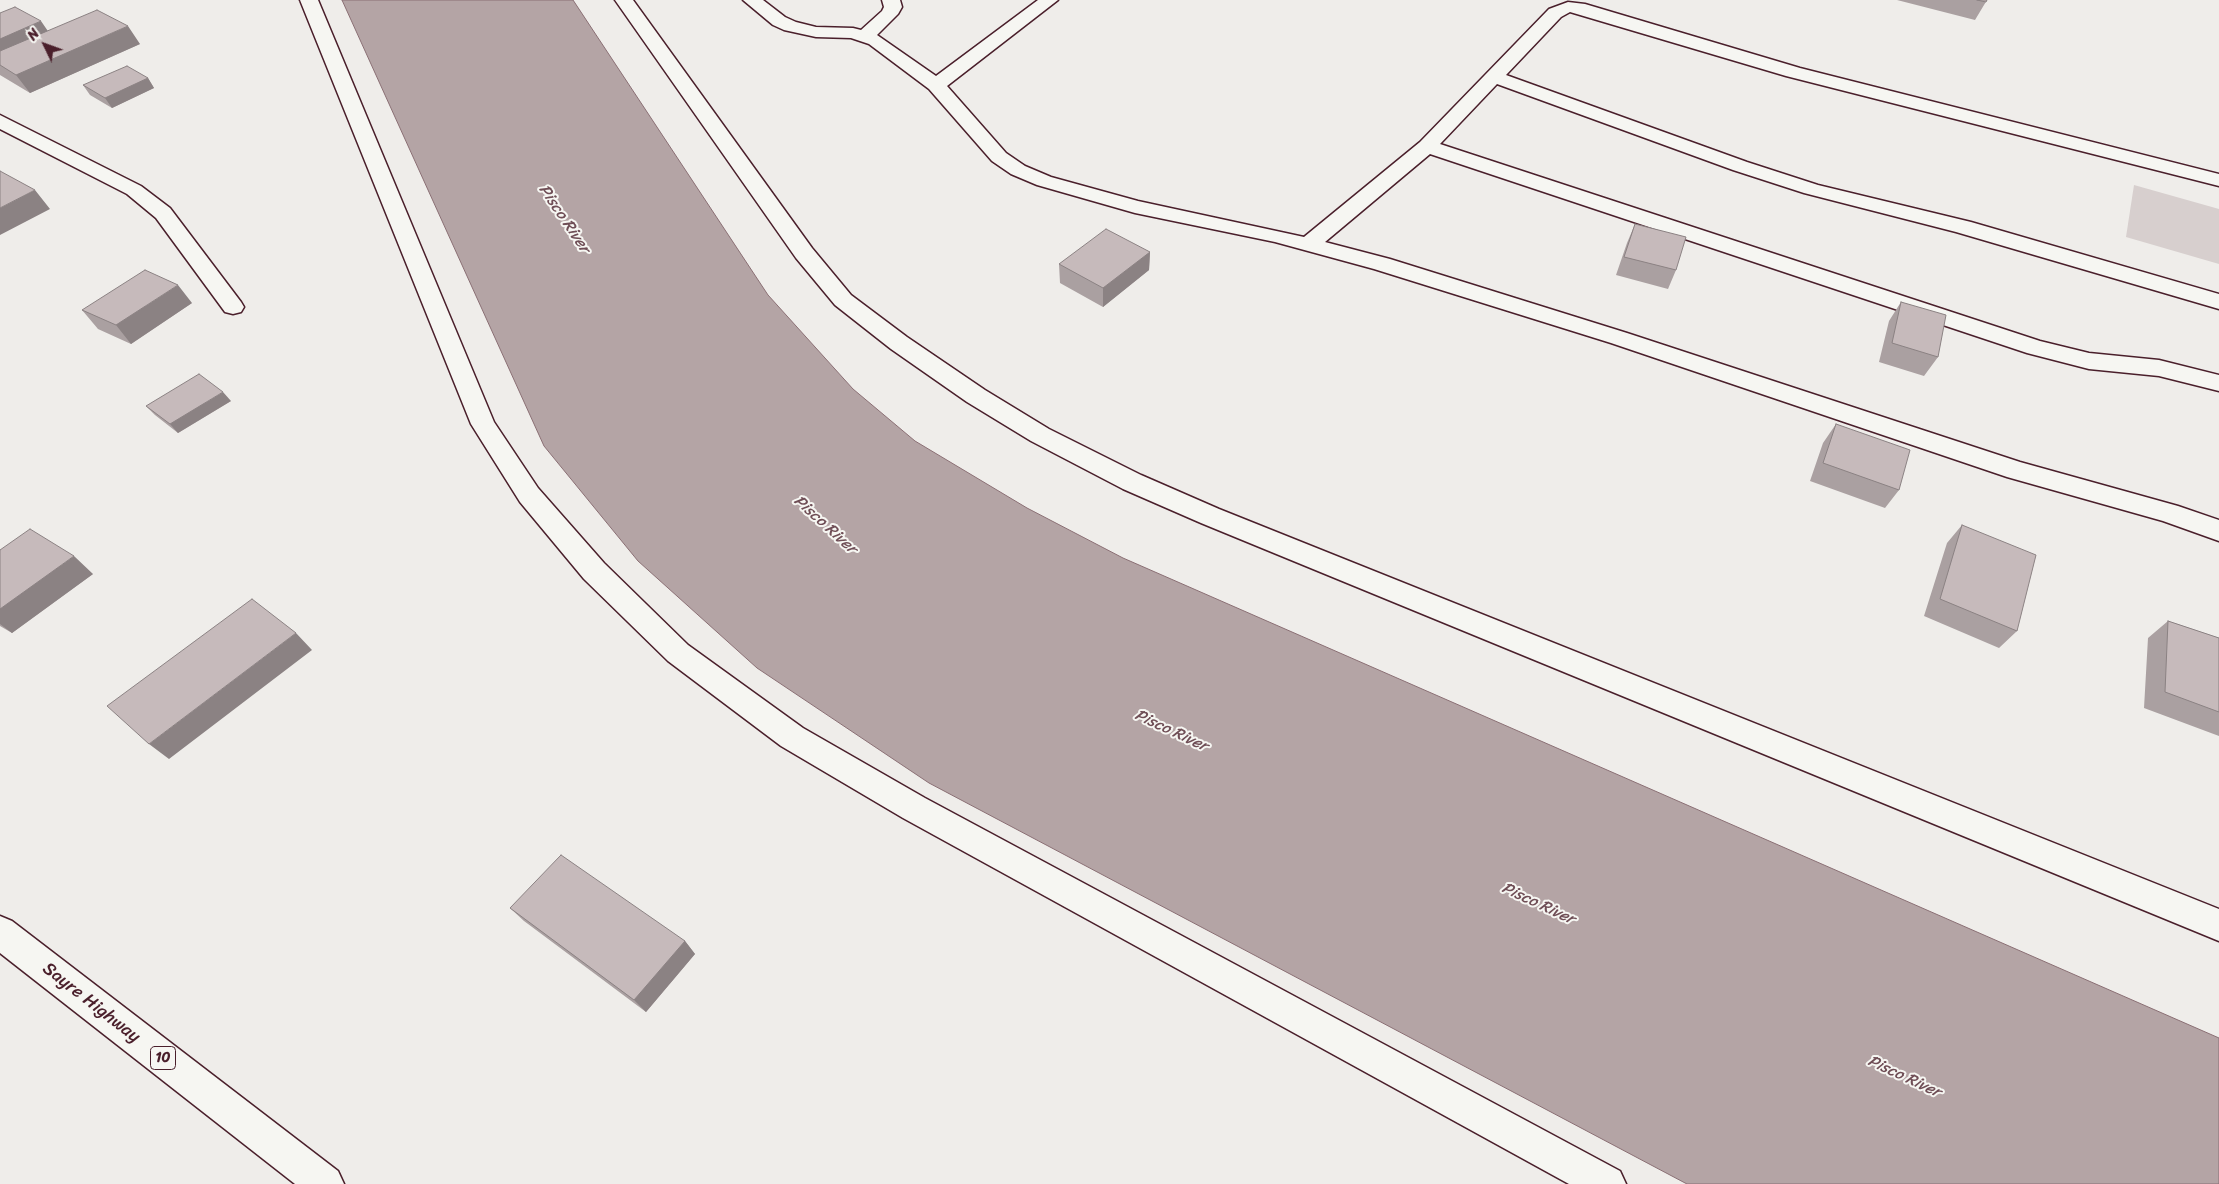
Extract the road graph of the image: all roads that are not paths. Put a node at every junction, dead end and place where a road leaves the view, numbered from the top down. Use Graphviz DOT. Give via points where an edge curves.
graph roads {
  1 [pos="310,0"];
  2 [pos="624,0"];
  3 [pos="752,0"];
  4 [pos="892,0"];
  5 [pos="1041,2"];
  6 [pos="865,36"];
  7 [pos="1494,77"];
  8 [pos="936,85"];
  9 [pos="0,121"];
  10 [pos="1427,146"];
  11 [pos="2219,180"];
  12 [pos="1309,244"];
  13 [pos="2219,302"];
  14 [pos="233,307"];
  15 [pos="2219,383"];
  16 [pos="2219,531"];
  17 [pos="2219,925"];
  18 [pos="0,932"];
  19 [pos="325,1184"];
  20 [pos="1607,1184"];
  1 -- 20 [label="main road" via="483,424 529,495 594,571 678,653 792,737 914,808"];
  2 -- 17 [label="main road" via="804,253 843,300 976,396 1040,435 1132,482 1210,516"];
  3 -- 6 [label="main road" via="779,21 802,30"];
  4 -- 6 [label="main road" via="889,14"];
  5 -- 8 [label="main road"];
  6 -- 8 [label="main road"];
  7 -- 10 [label="main road"];
  7 -- 11 [label="main road" via="1555,13 1568,7 1579,8 1783,70"];
  7 -- 13 [label="main road" via="1811,189 1972,230"];
  8 -- 12 [label="main road" via="999,157 1044,182 1135,207"];
  9 -- 14 [label="main road" via="134,190 162,213"];
  10 -- 12 [label="main road"];
  10 -- 15 [label="main road" via="2065,356 2159,368"];
  12 -- 16 [label="main road" via="1488,296 2007,467"];
  18 -- 19 [label="main road, Sayre Highway / 10"];
}
